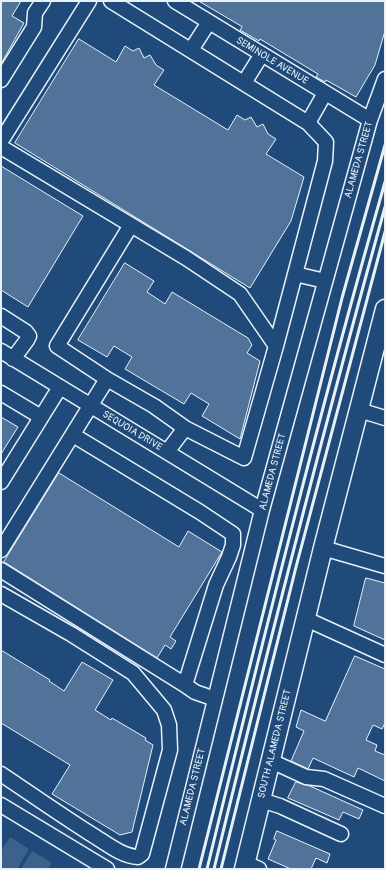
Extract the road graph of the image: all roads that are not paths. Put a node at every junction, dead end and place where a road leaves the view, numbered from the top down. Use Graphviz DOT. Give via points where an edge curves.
graph roads {
  1 [pos="43,1"];
  2 [pos="89,1"];
  3 [pos="112,1"];
  4 [pos="175,1"];
  5 [pos="209,22"];
  6 [pos="191,50"];
  7 [pos="262,54"];
  8 [pos="385,79"];
  9 [pos="1,80"];
  10 [pos="244,83"];
  11 [pos="325,93"];
  12 [pos="370,120"];
  13 [pos="308,123"];
  14 [pos="1,141"];
  15 [pos="1,146"];
  16 [pos="131,224"];
  17 [pos="295,274"];
  18 [pos="325,281"];
  19 [pos="384,314"];
  20 [pos="1,316"];
  21 [pos="276,346"];
  22 [pos="1,351"];
  23 [pos="13,358"];
  24 [pos="107,379"];
  25 [pos="60,387"];
  26 [pos="1,393"];
  27 [pos="90,405"];
  28 [pos="358,410"];
  29 [pos="41,417"];
  30 [pos="385,418"];
  31 [pos="185,428"];
  32 [pos="73,435"];
  33 [pos="167,452"];
  34 [pos="1,482"];
  35 [pos="262,510"];
  36 [pos="323,548"];
  37 [pos="1,550"];
  38 [pos="385,566"];
  39 [pos="1,570"];
  40 [pos="1,594"];
  41 [pos="306,619"];
  42 [pos="385,654"];
  43 [pos="184,685"];
  44 [pos="215,699"];
  45 [pos="271,761"];
  46 [pos="1,774"];
  47 [pos="261,800"];
  48 [pos="1,805"];
  49 [pos="385,806"];
  50 [pos="66,818"];
  51 [pos="341,834"];
  52 [pos="53,836"];
  53 [pos="249,867"];
  54 [pos="107,869"];
  55 [pos="173,869"];
  1 -- 9 [label="street" via="35,14 34,27"];
  2 -- 14 [label="street"];
  3 -- 6 [label="street"];
  4 -- 5 [label="street, SEMINOLE AVENUE"];
  5 -- 6 [label="street"];
  5 -- 7 [label="street, SEMINOLE AVENUE"];
  6 -- 10 [label="street"];
  7 -- 10 [label="street"];
  7 -- 11 [label="street, SEMINOLE AVENUE"];
  8 -- 12 [label="street, ALAMEDA STREET"];
  10 -- 13 [label="street"];
  11 -- 12 [label="street, SEMINOLE AVENUE"];
  11 -- 13 [label="street"];
  12 -- 18 [label="street, ALAMEDA STREET"];
  13 -- 17 [label="street" via="326,142 325,161"];
  15 -- 16 [label="street"];
  16 -- 21 [label="street" via="240,294"];
  16 -- 24 [label="street" via="57,346"];
  17 -- 18 [label="street"];
  17 -- 21 [label="street"];
  18 -- 35 [label="street, ALAMEDA STREET"];
  19 -- 28 [label="main road"];
  20 -- 23 [label="street" via="29,336"];
  21 -- 31 [label="street" via="244,458"];
  22 -- 23 [label="street, SEQUOIA DRIVE"];
  23 -- 25 [label="street, SEQUOIA DRIVE"];
  24 -- 27 [label="street"];
  24 -- 31 [label="street" via="154,406"];
  25 -- 27 [label="street, SEQUOIA DRIVE"];
  25 -- 29 [label="street"];
  26 -- 29 [label="street"];
  27 -- 32 [label="street"];
  27 -- 33 [label="street, SEQUOIA DRIVE"];
  28 -- 30 [label="street"];
  28 -- 36 [label="main road"];
  29 -- 34 [label="street"];
  31 -- 33 [label="street"];
  32 -- 37 [label="street"];
  32 -- 43 [label="street" via="232,534 233,545 216,585"];
  33 -- 35 [label="street, SEQUOIA DRIVE"];
  35 -- 44 [label="street, ALAMEDA STREET"];
  36 -- 38 [label="street"];
  36 -- 41 [label="main road"];
  39 -- 43 [label="street"];
  40 -- 50 [label="street" via="133,673 164,710 169,725 170,750 142,854 132,857 121,852"];
  41 -- 42 [label="street"];
  41 -- 45 [label="main road, SOUTH ALAMEDA STREET"];
  43 -- 44 [label="street"];
  44 -- 55 [label="street, ALAMEDA STREET"];
  45 -- 47 [label="main road, SOUTH ALAMEDA STREET"];
  45 -- 49 [label="street" via="306,777 324,779"];
  46 -- 50 [label="street"];
  47 -- 51 [label="street"];
  47 -- 53 [label="main road, SOUTH ALAMEDA STREET"];
  48 -- 52 [label="street"];
  50 -- 52 [label="street"];
  52 -- 54 [label="street"];
}
